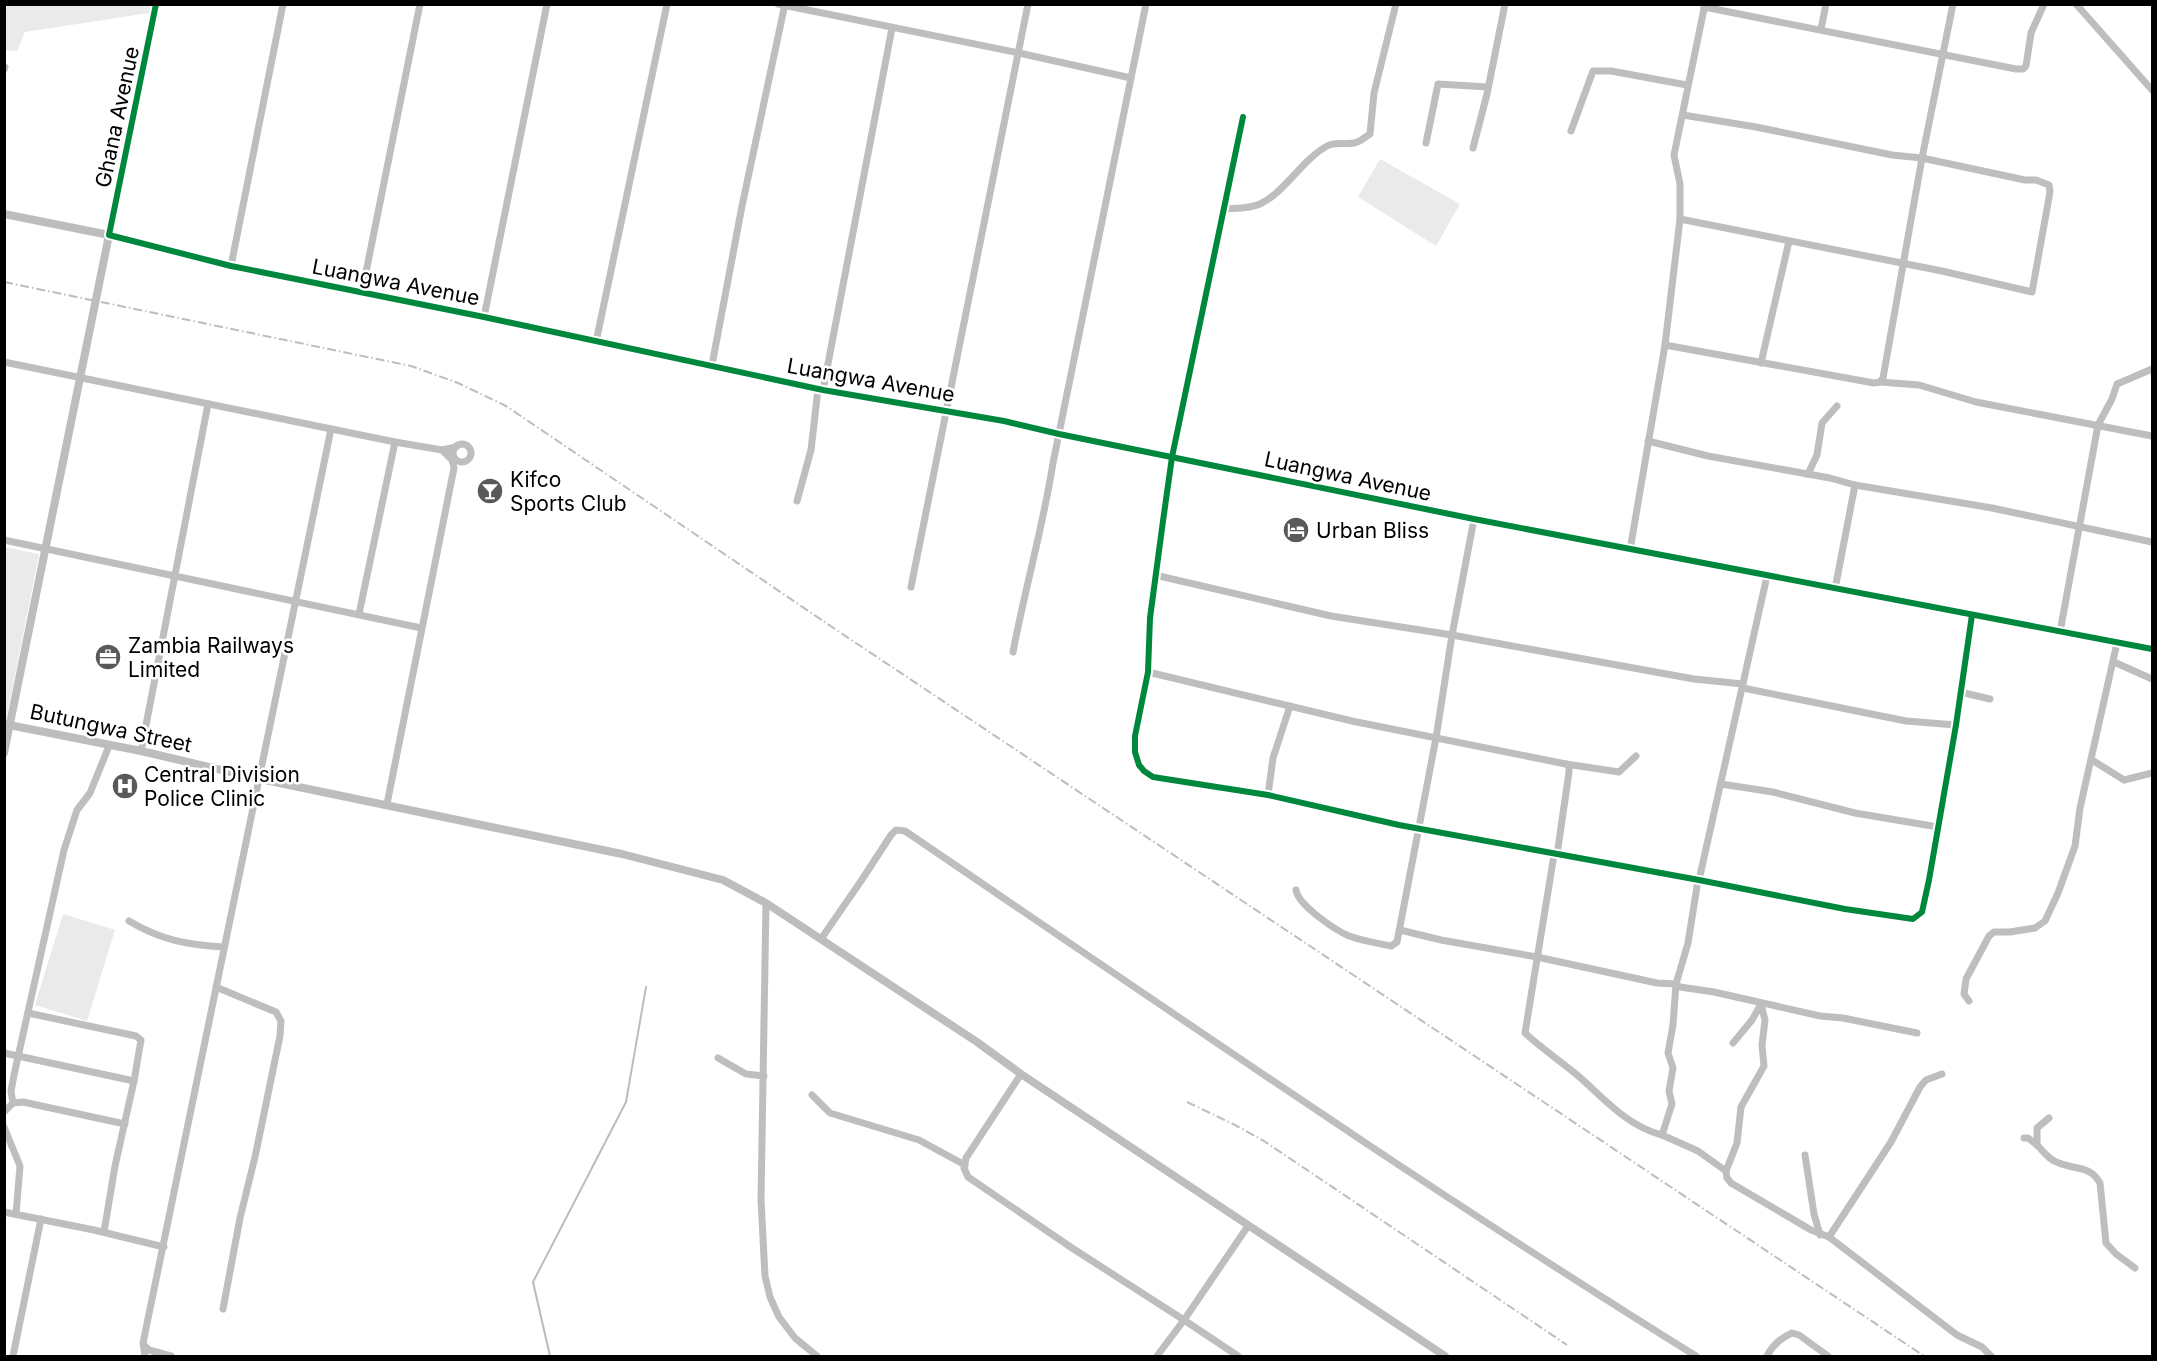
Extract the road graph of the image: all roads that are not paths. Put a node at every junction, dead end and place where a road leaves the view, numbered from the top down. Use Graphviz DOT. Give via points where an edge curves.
graph roads {
  1 [pos="156,4"];
  2 [pos="283,4"];
  3 [pos="420,4"];
  4 [pos="547,4"];
  5 [pos="667,4"];
  6 [pos="1028,4"];
  7 [pos="1146,4"];
  8 [pos="1396,4"];
  9 [pos="1505,4"];
  10 [pos="1826,4"];
  11 [pos="1953,4"];
  12 [pos="2044,4"];
  13 [pos="2076,4"];
  14 [pos="783,5"];
  15 [pos="1704,6"];
  16 [pos="892,28"];
  17 [pos="1821,29"];
  18 [pos="1019,53"];
  19 [pos="1942,53"];
  20 [pos="1131,78"];
  21 [pos="1687,86"];
  22 [pos="1488,87"];
  23 [pos="2152,90"];
  24 [pos="1683,115"];
  25 [pos="1243,117"];
  26 [pos="1571,131"];
  27 [pos="1426,143"];
  28 [pos="1473,148"];
  29 [pos="1922,158"];
  30 [pos="1224,208"];
  31 [pos="4,214"];
  32 [pos="1680,219"];
  33 [pos="109,235"];
  34 [pos="1789,241"];
  35 [pos="1903,264"];
  36 [pos="231,266"];
  37 [pos="362,291"];
  38 [pos="484,316"];
  39 [pos="596,342"];
  40 [pos="1665,345"];
  41 [pos="4,362"];
  42 [pos="1761,363"];
  43 [pos="712,365"];
  44 [pos="2152,369"];
  45 [pos="81,378"];
  46 [pos="1880,382"];
  47 [pos="820,390"];
  48 [pos="208,404"];
  49 [pos="1837,406"];
  50 [pos="947,411"];
  51 [pos="2098,425"];
  52 [pos="331,429"];
  53 [pos="1059,434"];
  54 [pos="2152,436"];
  55 [pos="1648,441"];
  56 [pos="395,442"];
  57 [pos="456,447"];
  58 [pos="445,453"];
  59 [pos="1172,457"];
  60 [pos="458,464"];
  61 [pos="1805,473"];
  62 [pos="1855,485"];
  63 [pos="797,501"];
  64 [pos="1474,519"];
  65 [pos="2079,527"];
  66 [pos="4,540"];
  67 [pos="2152,542"];
  68 [pos="46,549"];
  69 [pos="1629,550"];
  70 [pos="1155,575"];
  71 [pos="176,576"];
  72 [pos="1767,576"];
  73 [pos="911,587"];
  74 [pos="1835,589"];
  75 [pos="296,601"];
  76 [pos="359,614"];
  77 [pos="1972,615"];
  78 [pos="421,627"];
  79 [pos="2060,632"];
  80 [pos="1452,635"];
  81 [pos="2117,643"];
  82 [pos="2152,649"];
  83 [pos="1013,652"];
  84 [pos="2114,662"];
  85 [pos="1148,672"];
  86 [pos="2152,679"];
  87 [pos="1743,686"];
  88 [pos="1960,692"];
  89 [pos="1990,699"];
  90 [pos="1290,706"];
  91 [pos="7,725"];
  92 [pos="1956,725"];
  93 [pos="1436,738"];
  94 [pos="109,746"];
  95 [pos="141,751"];
  96 [pos="4,753"];
  97 [pos="1636,756"];
  98 [pos="2092,760"];
  99 [pos="1566,764"];
  100 [pos="2152,773"];
  101 [pos="260,778"];
  102 [pos="1721,784"];
  103 [pos="1268,795"];
  104 [pos="387,804"];
  105 [pos="1938,827"];
  106 [pos="1419,829"];
  107 [pos="1555,855"];
  108 [pos="1699,880"];
  109 [pos="1296,890"];
  110 [pos="766,903"];
  111 [pos="129,921"];
  112 [pos="1400,930"];
  113 [pos="820,939"];
  114 [pos="224,947"];
  115 [pos="1537,957"];
  116 [pos="1676,984"];
  117 [pos="216,987"];
  118 [pos="1969,1002"];
  119 [pos="1761,1004"];
  120 [pos="28,1013"];
  121 [pos="1917,1033"];
  122 [pos="1733,1043"];
  123 [pos="4,1053"];
  124 [pos="18,1056"];
  125 [pos="718,1058"];
  126 [pos="1022,1074"];
  127 [pos="1942,1074"];
  128 [pos="764,1076"];
  129 [pos="134,1081"];
  130 [pos="813,1095"];
  131 [pos="13,1103"];
  132 [pos="4,1112"];
  133 [pos="2049,1118"];
  134 [pos="125,1124"];
  135 [pos="4,1127"];
  136 [pos="1662,1135"];
  137 [pos="2024,1138"];
  138 [pos="2037,1145"];
  139 [pos="1804,1155"];
  140 [pos="965,1166"];
  141 [pos="1726,1171"];
  142 [pos="4,1212"];
  143 [pos="16,1214"];
  144 [pos="41,1219"];
  145 [pos="1248,1226"];
  146 [pos="104,1232"];
  147 [pos="1820,1235"];
  148 [pos="1829,1238"];
  149 [pos="164,1247"];
  150 [pos="2135,1268"];
  151 [pos="223,1309"];
  152 [pos="1184,1320"];
  153 [pos="143,1343"];
  154 [pos="13,1356"];
  155 [pos="145,1356"];
  156 [pos="171,1356"];
  157 [pos="817,1356"];
  158 [pos="1157,1356"];
  159 [pos="1238,1356"];
  160 [pos="1445,1356"];
  161 [pos="1696,1356"];
  162 [pos="1767,1356"];
  163 [pos="1828,1356"];
  164 [pos="1991,1356"];
  1 -- 33 [label="street, Ghana Avenue"];
  2 -- 36 [label="street"];
  3 -- 37 [label="street"];
  4 -- 38 [label="street"];
  5 -- 39 [label="street"];
  6 -- 18 [label="street"];
  7 -- 20 [label="street"];
  8 -- 30 [label="street" via="1374,93 1370,134 1352,144 1341,142 1319,151 1261,204"];
  9 -- 22 [label="street"];
  10 -- 17 [label="street"];
  11 -- 19 [label="street"];
  12 -- 19 [label="street" via="2031,33 2023,69"];
  13 -- 23 [label="street"];
  14 -- 16 [label="street"];
  14 -- 43 [label="street"];
  15 -- 17 [label="street"];
  15 -- 21 [label="street"];
  16 -- 18 [label="street"];
  16 -- 47 [label="street"];
  17 -- 19 [label="street"];
  18 -- 20 [label="street"];
  18 -- 50 [label="street"];
  19 -- 29 [label="street"];
  20 -- 53 [label="street"];
  21 -- 24 [label="street"];
  21 -- 26 [label="street" via="1611,70 1593,70"];
  22 -- 27 [label="street" via="1438,84"];
  22 -- 28 [label="street"];
  24 -- 29 [label="street"];
  24 -- 32 [label="street" via="1674,155 1680,184"];
  25 -- 30 [label="street"];
  29 -- 35 [label="street"];
  29 -- 35 [label="street" via="2049,185 2037,267 2032,292"];
  30 -- 59 [label="street"];
  31 -- 33 [label="main road, Luangwa Avenue"];
  32 -- 34 [label="street"];
  32 -- 40 [label="street"];
  33 -- 36 [label="street, Luangwa Avenue"];
  33 -- 45 [label="main road, Ghana Avenue"];
  34 -- 35 [label="street"];
  34 -- 42 [label="street"];
  35 -- 46 [label="street"];
  36 -- 37 [label="street, Luangwa Avenue"];
  37 -- 38 [label="street, Luangwa Avenue"];
  38 -- 39 [label="street, Luangwa Avenue"];
  39 -- 43 [label="street, Luangwa Avenue"];
  40 -- 42 [label="street"];
  40 -- 55 [label="street"];
  41 -- 45 [label="street"];
  42 -- 46 [label="street"];
  43 -- 47 [label="street, Luangwa Avenue"];
  44 -- 51 [label="street" via="2118,384"];
  45 -- 48 [label="street"];
  45 -- 68 [label="main road, Ghana Avenue"];
  46 -- 51 [label="street" via="1919,385 1976,402"];
  47 -- 50 [label="street, Luangwa Avenue"];
  47 -- 63 [label="street" via="811,450"];
  48 -- 52 [label="street"];
  48 -- 71 [label="street"];
  49 -- 61 [label="street" via="1822,423 1817,454 1808,474"];
  50 -- 53 [label="street, Luangwa Avenue"];
  50 -- 73 [label="street"];
  51 -- 54 [label="street"];
  51 -- 65 [label="street"];
  52 -- 56 [label="street"];
  52 -- 75 [label="street"];
  53 -- 59 [label="street, Luangwa Avenue"];
  53 -- 83 [label="street"];
  55 -- 61 [label="street"];
  55 -- 69 [label="street"];
  56 -- 58 [label="street"];
  56 -- 76 [label="street"];
  57 -- 58 [label="street"];
  57 -- 60 [label="street" via="453,454"];
  57 -- 60 [label="street" via="464,445 470,450 469,458"];
  58 -- 60 [label="street"];
  59 -- 64 [label="street, Luangwa Avenue"];
  59 -- 70 [label="street"];
  60 -- 78 [label="street"];
  61 -- 62 [label="street"];
  62 -- 65 [label="street"];
  62 -- 74 [label="street"];
  64 -- 69 [label="street, Luangwa Avenue"];
  64 -- 80 [label="street"];
  65 -- 67 [label="street"];
  65 -- 79 [label="street"];
  66 -- 68 [label="street"];
  68 -- 71 [label="street"];
  68 -- 91 [label="main road, Ghana Avenue"];
  69 -- 72 [label="street, Luangwa Avenue"];
  70 -- 80 [label="street" via="1331,616"];
  70 -- 85 [label="street"];
  71 -- 75 [label="street"];
  71 -- 95 [label="street"];
  72 -- 74 [label="street, Luangwa Avenue"];
  72 -- 87 [label="street"];
  74 -- 77 [label="street, Luangwa Avenue"];
  75 -- 76 [label="street"];
  75 -- 101 [label="street"];
  76 -- 78 [label="street"];
  77 -- 79 [label="street, Luangwa Avenue"];
  77 -- 88 [label="street"];
  78 -- 104 [label="street"];
  79 -- 81 [label="street, Luangwa Avenue"];
  80 -- 87 [label="street"];
  80 -- 93 [label="street"];
  81 -- 82 [label="street, Luangwa Avenue"];
  81 -- 84 [label="street"];
  84 -- 86 [label="street"];
  84 -- 98 [label="street"];
  85 -- 90 [label="street"];
  85 -- 103 [label="street" via="1135,736 1135,752 1144,771 1178,782"];
  87 -- 92 [label="street" via="1906,721"];
  87 -- 102 [label="street"];
  88 -- 89 [label="street"];
  88 -- 92 [label="street"];
  90 -- 93 [label="street"];
  90 -- 103 [label="street" via="1274,758"];
  91 -- 94 [label="main road, Butungwa Street"];
  91 -- 96 [label="main road, Ghana Avenue"];
  92 -- 105 [label="street"];
  93 -- 99 [label="street"];
  93 -- 106 [label="street"];
  94 -- 95 [label="main road, Butungwa Street"];
  94 -- 120 [label="street" via="90,793 77,810 63,850"];
  95 -- 101 [label="main road, Butungwa Street"];
  97 -- 99 [label="street" via="1619,772"];
  98 -- 100 [label="street" via="2124,780"];
  98 -- 118 [label="street" via="2075,846 2045,921 2036,928 1994,932 1989,936 1966,979 1964,994"];
  99 -- 107 [label="street" via="1569,772"];
  101 -- 104 [label="main road, Butungwa Street"];
  101 -- 114 [label="street"];
  102 -- 105 [label="street"];
  102 -- 108 [label="street"];
  103 -- 106 [label="street"];
  104 -- 110 [label="main road, Butungwa Street" via="697,872 723,880"];
  105 -- 108 [label="street" via="1922,912 1913,919"];
  106 -- 107 [label="street"];
  106 -- 112 [label="street"];
  107 -- 108 [label="street"];
  107 -- 115 [label="street"];
  108 -- 116 [label="street"];
  109 -- 112 [label="street" via="1304,904 1347,935 1394,946"];
  110 -- 113 [label="main road, Butungwa Street"];
  110 -- 128 [label="street"];
  111 -- 114 [label="street" via="160,938"];
  112 -- 115 [label="street"];
  113 -- 126 [label="main road, Butungwa Street"];
  113 -- 161 [label="street" via="891,835 896,830 905,831 1533,1254"];
  114 -- 117 [label="street"];
  115 -- 116 [label="street"];
  115 -- 136 [label="street" via="1525,1033 1623,1116"];
  116 -- 119 [label="street"];
  116 -- 136 [label="street" via="1668,1053 1672,1104"];
  117 -- 149 [label="street"];
  117 -- 151 [label="street" via="276,1012 281,1021"];
  119 -- 121 [label="street"];
  119 -- 122 [label="street"];
  119 -- 141 [label="street" via="1766,1020 1764,1066 1744,1098 1737,1143"];
  120 -- 124 [label="street"];
  120 -- 129 [label="street" via="138,1037 141,1043"];
  123 -- 124 [label="street"];
  124 -- 129 [label="street"];
  124 -- 131 [label="street" via="11,1091"];
  125 -- 128 [label="street" via="746,1074"];
  126 -- 140 [label="street" via="966,1158"];
  126 -- 145 [label="main road, Butungwa Street"];
  127 -- 148 [label="street" via="1920,1087 1891,1142"];
  128 -- 157 [label="street" via="761,1200 765,1276 779,1317 795,1338"];
  129 -- 134 [label="street"];
  130 -- 140 [label="street" via="830,1113 919,1140"];
  131 -- 132 [label="street"];
  131 -- 134 [label="street"];
  133 -- 138 [label="street" via="2037,1128"];
  134 -- 146 [label="street"];
  135 -- 143 [label="street" via="21,1166"];
  136 -- 141 [label="street"];
  137 -- 138 [label="street"];
  138 -- 150 [label="street" via="2057,1163 2081,1167 2096,1176 2106,1243"];
  139 -- 147 [label="street"];
  140 -- 152 [label="street" via="968,1177"];
  141 -- 147 [label="street" via="1731,1183"];
  142 -- 143 [label="street"];
  143 -- 144 [label="street"];
  144 -- 146 [label="street"];
  144 -- 154 [label="street"];
  145 -- 152 [label="street"];
  145 -- 160 [label="main road, Butungwa Street"];
  146 -- 149 [label="street"];
  147 -- 148 [label="street"];
  148 -- 164 [label="street" via="1957,1335"];
  149 -- 153 [label="street"];
  152 -- 158 [label="street"];
  152 -- 159 [label="street"];
  153 -- 155 [label="street"];
  153 -- 156 [label="street" via="149,1350"];
  162 -- 163 [label="street" via="1783,1337 1792,1333"];
}
